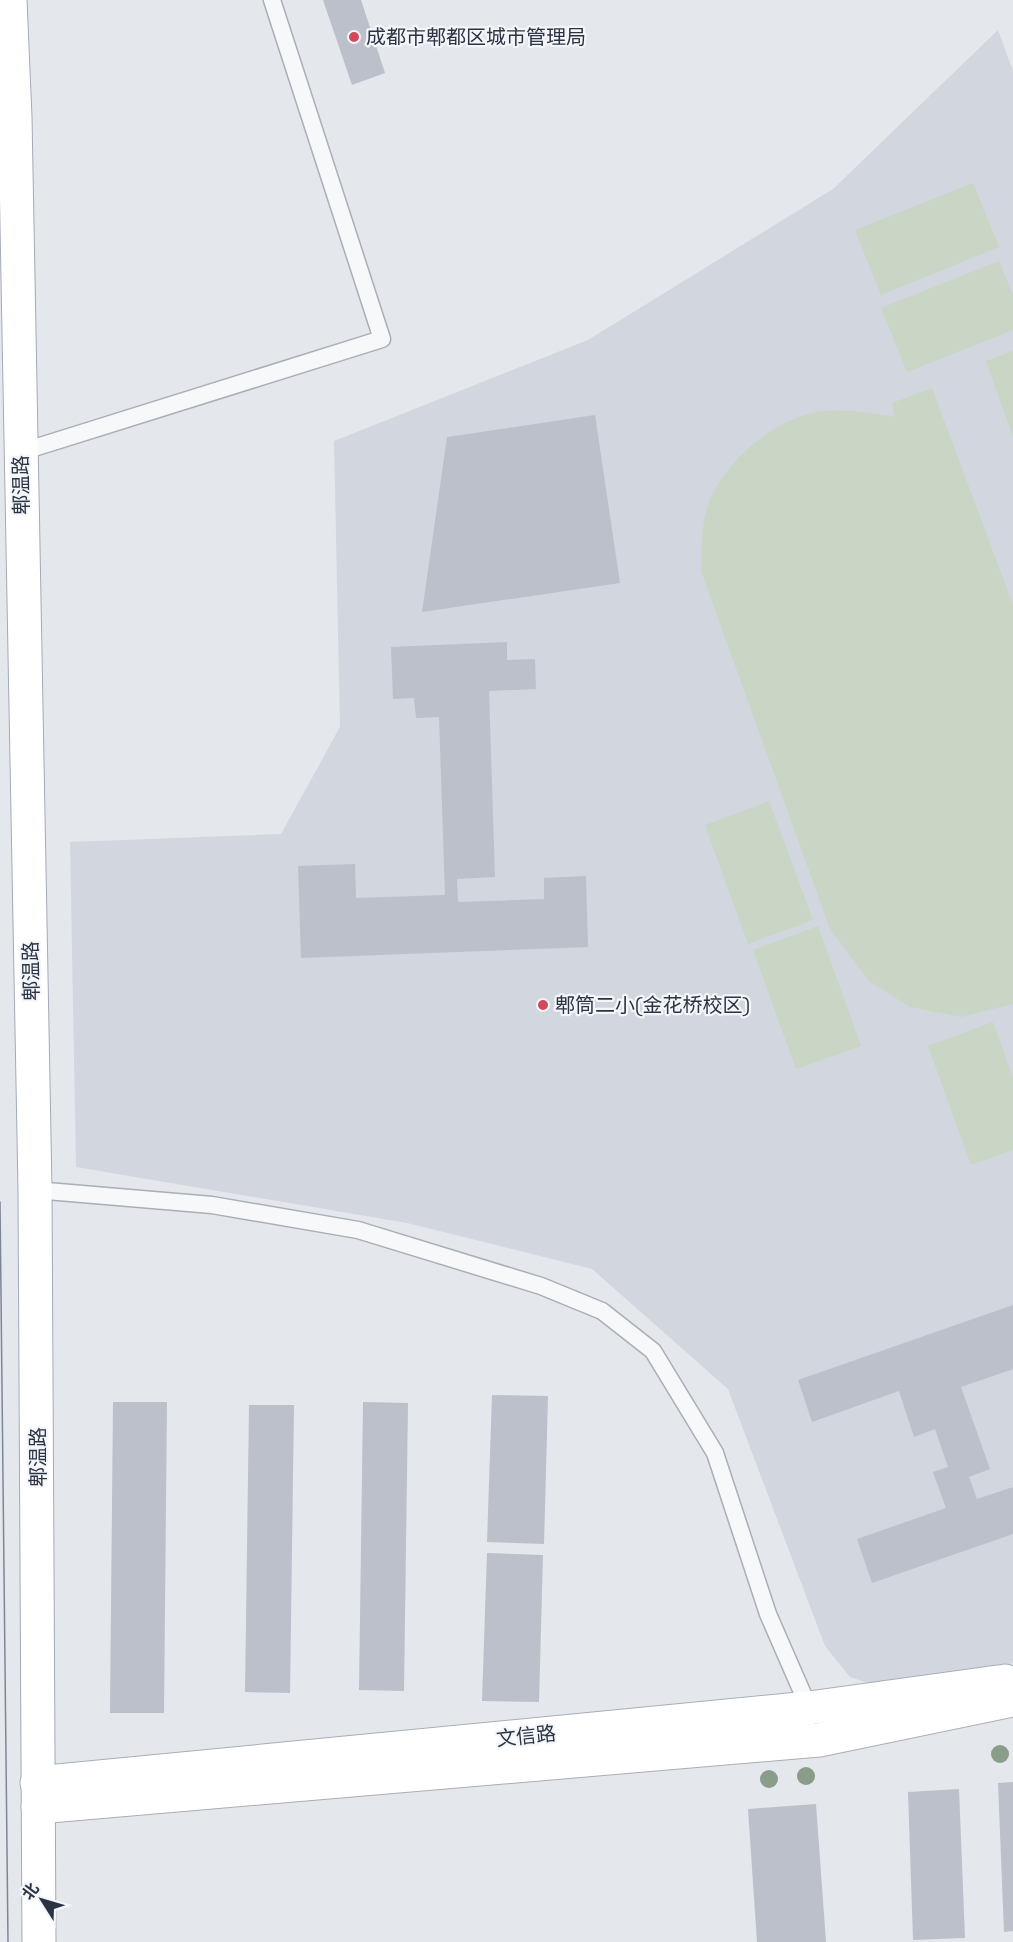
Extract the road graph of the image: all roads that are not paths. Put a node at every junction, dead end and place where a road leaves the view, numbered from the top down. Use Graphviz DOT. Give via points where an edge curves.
graph roads {
  1 [pos="10,0"];
  2 [pos="272,0"];
  3 [pos="21,452"];
  4 [pos="35,1190"];
  5 [pos="1013,1679"];
  6 [pos="1013,1700"];
  7 [pos="809,1708"];
  8 [pos="37,1795"];
  9 [pos="39,1942"];
  1 -- 3 [label="main road, 郫温路"];
  2 -- 3 [label="lane" via="382,339"];
  3 -- 4 [label="main road, 郫温路"];
  4 -- 7 [label="lane" via="212,1205 358,1230 541,1286 602,1311 653,1352 715,1454 768,1614"];
  4 -- 8 [label="main road, 郫温路"];
  5 -- 7 [label="main road, 文信路"];
  6 -- 8 [label="main road" via="819,1740"];
  7 -- 8 [label="main road, 文信路"];
  8 -- 9 [label="main road, 郫温路"];
}
